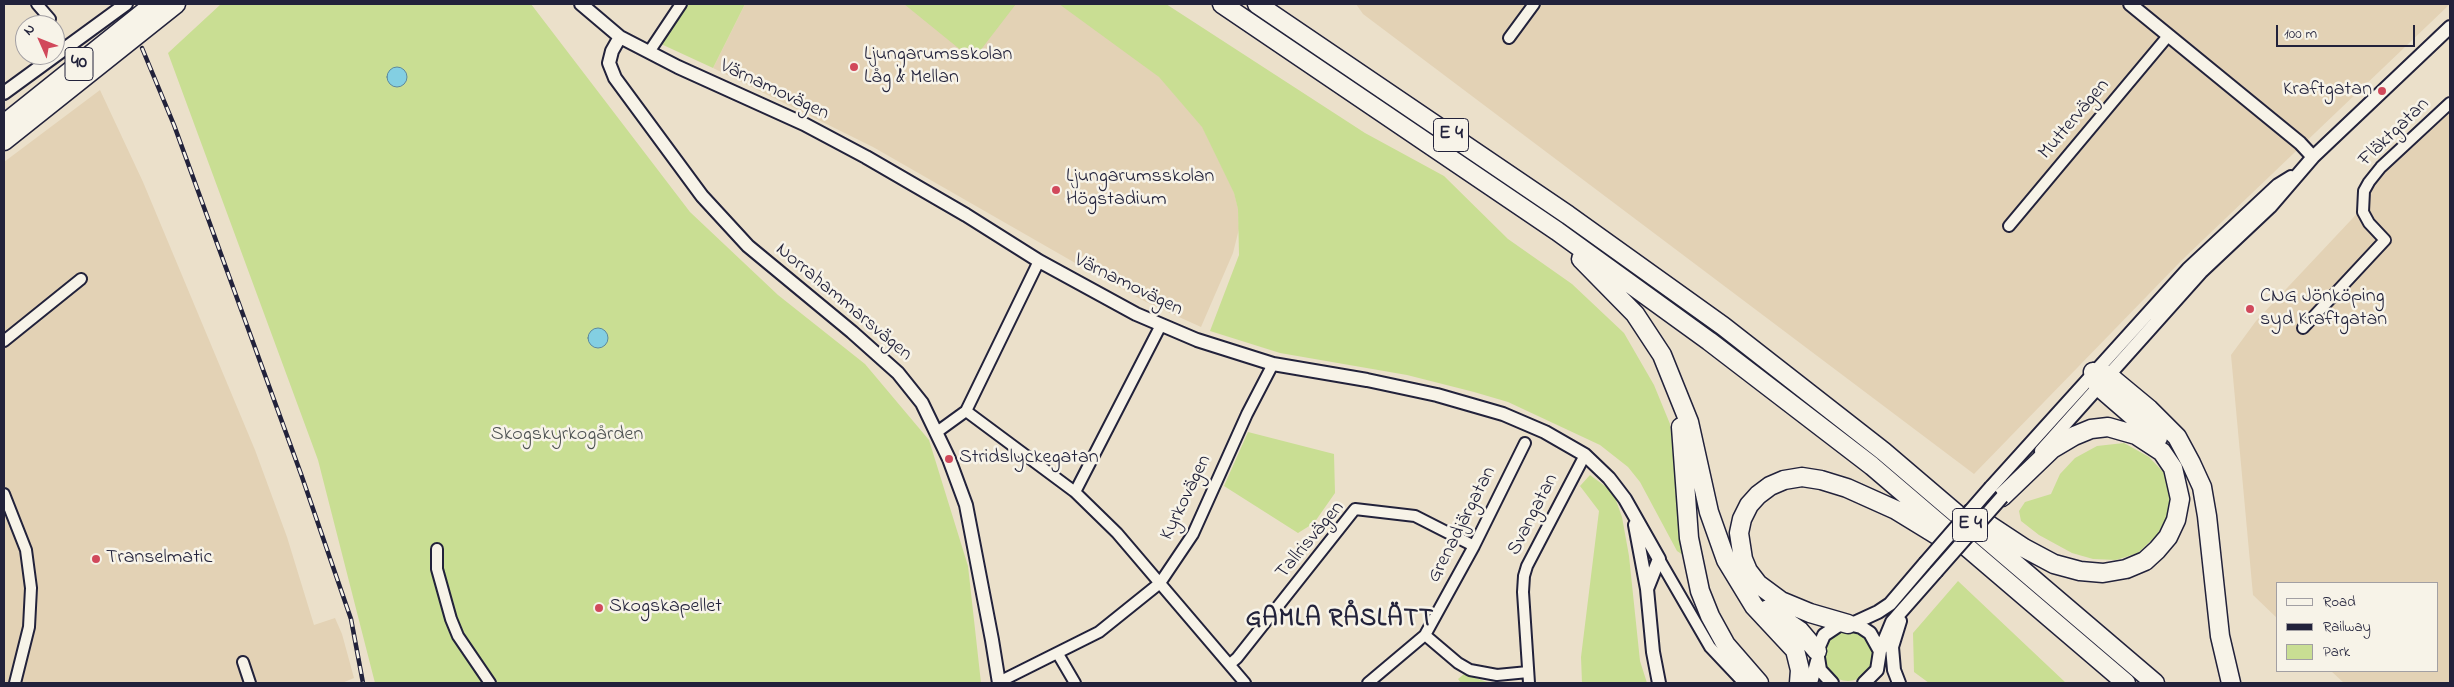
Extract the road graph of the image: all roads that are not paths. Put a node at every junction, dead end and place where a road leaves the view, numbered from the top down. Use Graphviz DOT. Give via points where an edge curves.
graph roads {
  1 [pos="37,4"];
  2 [pos="126,4"];
  3 [pos="154,4"];
  4 [pos="176,4"];
  5 [pos="581,4"];
  6 [pos="681,4"];
  7 [pos="1222,4"];
  8 [pos="1257,4"];
  9 [pos="1534,4"];
  10 [pos="2130,4"];
  11 [pos="47,15"];
  12 [pos="2450,27"];
  13 [pos="2168,36"];
  14 [pos="620,37"];
  15 [pos="1508,38"];
  16 [pos="649,52"];
  17 [pos="4,93"];
  18 [pos="2450,103"];
  19 [pos="4,124"];
  20 [pos="4,141"];
  21 [pos="2313,157"];
  22 [pos="1527,210"];
  23 [pos="2009,226"];
  24 [pos="1039,261"];
  25 [pos="80,280"];
  26 [pos="1161,325"];
  27 [pos="2303,328"];
  28 [pos="4,341"];
  29 [pos="1273,364"];
  30 [pos="2100,378"];
  31 [pos="1678,392"];
  32 [pos="966,412"];
  33 [pos="937,432"];
  34 [pos="1525,443"];
  35 [pos="1883,451"];
  36 [pos="1585,455"];
  37 [pos="2173,468"];
  38 [pos="1075,492"];
  39 [pos="1996,492"];
  40 [pos="4,494"];
  41 [pos="1633,512"];
  42 [pos="1474,546"];
  43 [pos="437,549"];
  44 [pos="1659,559"];
  45 [pos="1160,583"];
  46 [pos="1646,589"];
  47 [pos="1744,591"];
  48 [pos="1906,607"];
  49 [pos="2044,611"];
  50 [pos="1850,624"];
  51 [pos="1425,635"];
  52 [pos="1880,651"];
  53 [pos="1058,654"];
  54 [pos="1817,656"];
  55 [pos="243,662"];
  56 [pos="1230,664"];
  57 [pos="1876,670"];
  58 [pos="1528,672"];
  59 [pos="15,683"];
  60 [pos="250,683"];
  61 [pos="490,683"];
  62 [pos="999,683"];
  63 [pos="1076,683"];
  64 [pos="1245,683"];
  65 [pos="1368,683"];
  66 [pos="1529,683"];
  67 [pos="1658,683"];
  68 [pos="1744,683"];
  69 [pos="1759,683"];
  70 [pos="1799,683"];
  71 [pos="1811,683"];
  72 [pos="1832,683"];
  73 [pos="1864,683"];
  74 [pos="1882,683"];
  75 [pos="1899,683"];
  76 [pos="2126,683"];
  77 [pos="2155,683"];
  78 [pos="2231,683"];
  1 -- 11 [label="street"];
  2 -- 17 [label="street"];
  3 -- 19 [label="highway, 40"];
  4 -- 20 [label="highway, 40"];
  5 -- 14 [label="street"];
  6 -- 16 [label="street"];
  7 -- 22 [label="highway, E 4"];
  8 -- 35 [label="highway, E 4" via="1568,215 1723,326"];
  9 -- 15 [label="street"];
  10 -- 13 [label="street"];
  12 -- 21 [label="street"];
  13 -- 21 [label="street"];
  13 -- 23 [label="street, Muttervägen"];
  14 -- 16 [label="street, Värnamovägen"];
  14 -- 33 [label="street, Norrahammarsvägen" via="612,50 610,64 615,78 702,196 760,257 898,373 922,403"];
  16 -- 24 [label="street, Värnamovägen" via="804,124 866,157"];
  18 -- 27 [label="street, Fläktgatan" via="2377,171 2364,191 2362,212 2385,240"];
  21 -- 30 [label="street" via="2270,207 2200,272"];
  22 -- 31 [label="highway" via="1586,263 1635,314 1662,355"];
  22 -- 49 [label="highway, E 4" via="1709,341 1865,460"];
  24 -- 26 [label="street, Värnamovägen" via="1115,304"];
  24 -- 32 [label="street"];
  25 -- 28 [label="street"];
  26 -- 29 [label="street, Värnamovägen"];
  26 -- 38 [label="street"];
  29 -- 36 [label="street, Värnamovägen" via="1382,383 1503,414 1545,432"];
  29 -- 45 [label="street, Kyrkovägen" via="1193,534"];
  30 -- 37 [label="highway" via="2158,438"];
  30 -- 39 [label="street"];
  30 -- 78 [label="highway" via="2149,409 2177,437 2202,487 2220,636"];
  31 -- 47 [label="highway" via="1689,422 1708,512 1726,560"];
  31 -- 69 [label="highway" via="1689,538 1700,591 1726,645"];
  32 -- 33 [label="street"];
  32 -- 38 [label="street"];
  33 -- 62 [label="street, Norrahammarsvägen" via="966,505"];
  34 -- 42 [label="street, Grenadjärgatan"];
  35 -- 37 [label="highway" via="2024,548 2054,564 2103,573 2126,569 2145,560 2168,537 2176,520 2180,499"];
  35 -- 77 [label="highway, E 4"];
  36 -- 41 [label="street, Värnamovägen" via="1609,478"];
  36 -- 58 [label="street, Svangatan" via="1524,576"];
  37 -- 39 [label="highway" via="2162,452 2136,435 2108,428 2091,429 2052,449"];
  38 -- 45 [label="street" via="1117,533"];
  39 -- 48 [label="street, bridge"];
  39 -- 50 [label="street, bridge" via="1925,563 1890,604"];
  40 -- 59 [label="street" via="26,550 30,588 29,627"];
  41 -- 44 [label="street, Värnamovägen"];
  41 -- 46 [label="street, Värnamovägen"];
  42 -- 51 [label="street, Grenadjärgatan"];
  42 -- 56 [label="street, Tallrisvägen" via="1415,516 1355,509"];
  43 -- 61 [label="street" via="438,569 451,619 458,636"];
  44 -- 46 [label="street, Värnamovägen"];
  44 -- 68 [label="street" via="1710,647"];
  45 -- 53 [label="street, Kyrkovägen" via="1099,632"];
  45 -- 56 [label="street"];
  46 -- 67 [label="street, Värnamovägen"];
  47 -- 54 [label="highway" via="1800,631"];
  47 -- 70 [label="highway" via="1796,650"];
  48 -- 52 [label="street" via="1892,622"];
  48 -- 75 [label="street" via="1892,647"];
  49 -- 50 [label="highway" via="1929,529 1896,510 1821,480 1802,477 1770,486 1749,505 1742,519 1739,544 1748,571 1758,584 1781,601"];
  49 -- 76 [label="highway, E 4"];
  50 -- 52 [label="street" via="1870,633"];
  50 -- 54 [label="street" via="1839,625 1824,635"];
  51 -- 58 [label="street" via="1458,664 1470,670 1497,675"];
  51 -- 65 [label="street, Grenadjärgatan"];
  52 -- 57 [label="street"];
  53 -- 62 [label="street, Kyrkovägen"];
  53 -- 63 [label="street"];
  54 -- 71 [label="street"];
  54 -- 72 [label="street" via="1820,670"];
  55 -- 60 [label="street"];
  56 -- 64 [label="street"];
  57 -- 73 [label="street"];
  57 -- 74 [label="street"];
  58 -- 66 [label="street, Svangatan"];
}
